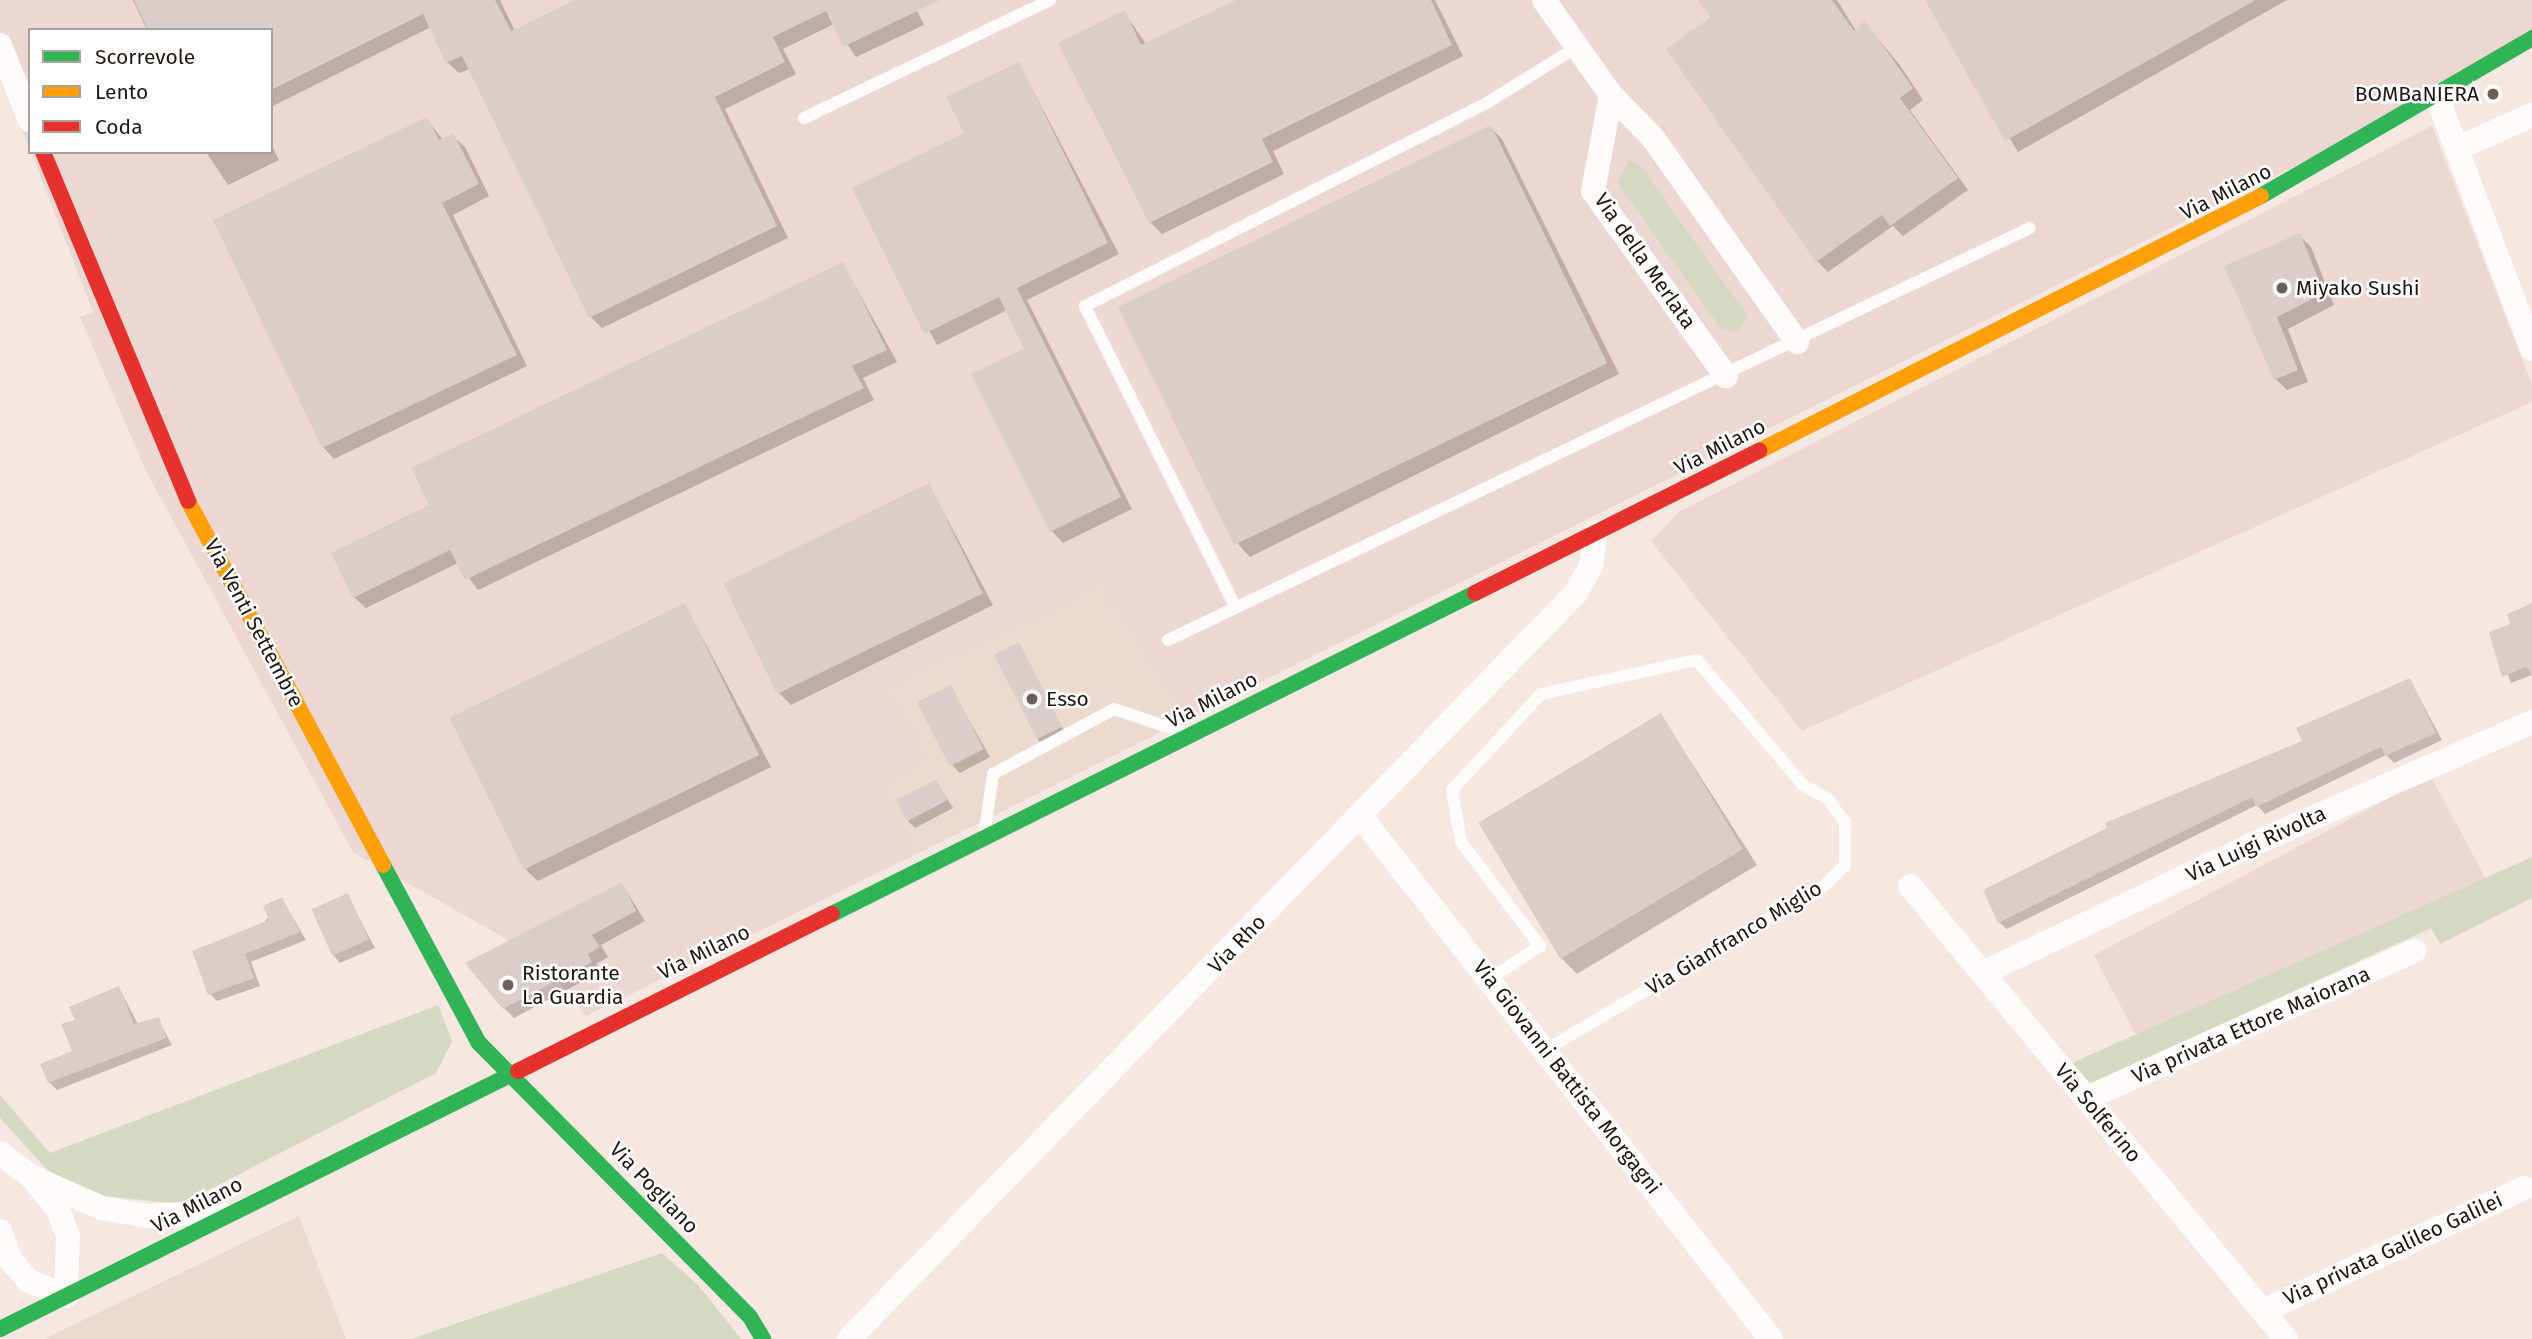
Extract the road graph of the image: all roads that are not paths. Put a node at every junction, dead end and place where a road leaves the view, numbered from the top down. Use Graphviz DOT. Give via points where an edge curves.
graph roads {
  1 [pos="1050,0"];
  2 [pos="1544,0"];
  3 [pos="2532,38"];
  4 [pos="0,45"];
  5 [pos="1577,47"];
  6 [pos="1611,95"];
  7 [pos="2438,99"];
  8 [pos="28,115"];
  9 [pos="2532,115"];
  10 [pos="804,118"];
  11 [pos="2458,148"];
  12 [pos="44,154"];
  13 [pos="2030,228"];
  14 [pos="1797,342"];
  15 [pos="2532,349"];
  16 [pos="1726,376"];
  17 [pos="1596,533"];
  18 [pos="1236,608"];
  19 [pos="1168,639"];
  20 [pos="2532,722"];
  21 [pos="1189,735"];
  22 [pos="1361,817"];
  23 [pos="984,837"];
  24 [pos="1910,886"];
  25 [pos="2414,951"];
  26 [pos="1983,973"];
  27 [pos="1491,978"];
  28 [pos="1547,1049"];
  29 [pos="509,1072"];
  30 [pos="2087,1098"];
  31 [pos="0,1153"];
  32 [pos="32,1177"];
  33 [pos="2524,1188"];
  34 [pos="228,1212"];
  35 [pos="0,1231"];
  36 [pos="66,1296"];
  37 [pos="2263,1311"];
  38 [pos="0,1329"];
  39 [pos="2277,1336"];
  40 [pos="763,1339"];
  41 [pos="849,1339"];
  42 [pos="1771,1339"];
  1 -- 10 [label="lane"];
  2 -- 5 [label="street"];
  3 -- 7 [label="main road, Via Milano"];
  4 -- 8 [label="street"];
  5 -- 6 [label="street"];
  5 -- 18 [label="lane" via="1485,104 1085,306"];
  6 -- 14 [label="street" via="1653,138"];
  6 -- 16 [label="street, Via della Merlata" via="1593,191"];
  7 -- 11 [label="street"];
  7 -- 17 [label="main road, Via Milano" via="2257,200"];
  9 -- 11 [label="street"];
  11 -- 15 [label="street"];
  12 -- 29 [label="main road, Via Venti Settembre" via="179,484 479,1043"];
  13 -- 14 [label="lane"];
  14 -- 16 [label="lane"];
  16 -- 18 [label="lane"];
  17 -- 21 [label="main road, Via Milano"];
  17 -- 22 [label="street, Via Rho" via="1591,566 1575,594"];
  18 -- 19 [label="lane"];
  20 -- 26 [label="street, Via Luigi Rivolta" via="2253,844"];
  21 -- 23 [label="main road, Via Milano"];
  21 -- 23 [label="lane" via="1114,709 993,774"];
  22 -- 27 [label="street, Via Giovanni Battista Morgagni"];
  22 -- 41 [label="street, Via Rho"];
  23 -- 29 [label="main road, Via Milano"];
  24 -- 26 [label="street, Via Solferino"];
  25 -- 30 [label="street, Via privata Ettore Maiorana"];
  26 -- 30 [label="street, Via Solferino"];
  27 -- 28 [label="street, Via Giovanni Battista Morgagni"];
  27 -- 28 [label="lane, Via Gianfranco Miglio" via="1540,946 1461,842 1452,790 1541,694 1697,660 1802,784 1828,799 1845,822 1845,865 1826,884"];
  28 -- 42 [label="street, Via Giovanni Battista Morgagni"];
  29 -- 34 [label="main road, Via Milano"];
  29 -- 40 [label="main road, Via Pogliano" via="750,1317"];
  30 -- 37 [label="street, Via Solferino"];
  31 -- 32 [label="street"];
  32 -- 34 [label="street" via="102,1208 148,1216"];
  32 -- 36 [label="street" via="57,1208 68,1236"];
  33 -- 37 [label="street, Via privata Galileo Galilei"];
  34 -- 36 [label="main road, Via Milano"];
  35 -- 36 [label="street" via="11,1261 29,1281"];
  36 -- 38 [label="main road, Via Milano"];
  37 -- 39 [label="street, Via Solferino"];
}
